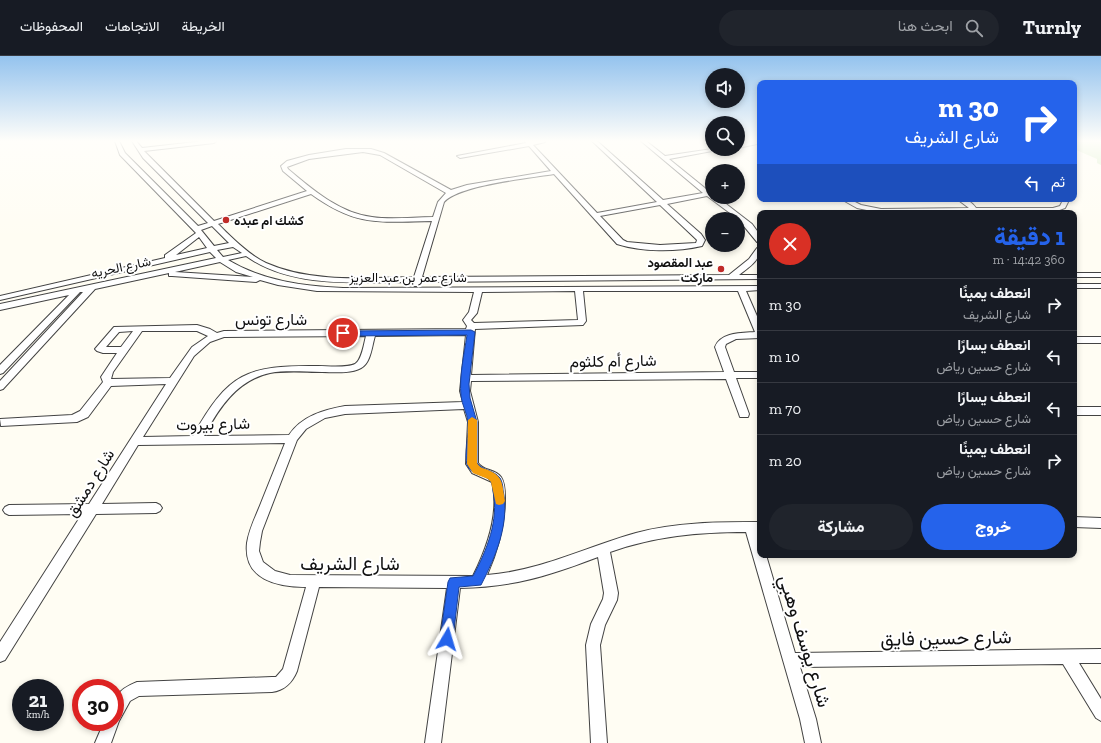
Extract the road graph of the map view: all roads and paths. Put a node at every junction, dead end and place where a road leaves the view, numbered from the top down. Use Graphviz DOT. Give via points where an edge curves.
graph roads {
  1 [pos="141,173"];
  2 [pos="162,173"];
  3 [pos="289,173"];
  4 [pos="415,173"];
  5 [pos="550,173"];
  6 [pos="557,173"];
  7 [pos="630,173"];
  8 [pos="683,173"];
  9 [pos="312,191"];
  10 [pos="705,191"];
  11 [pos="451,193"];
  12 [pos="705,197"];
  13 [pos="662,202"];
  14 [pos="850,202"];
  15 [pos="965,202"];
  16 [pos="1065,202"];
  17 [pos="721,204"];
  18 [pos="872,210"];
  19 [pos="974,210"];
  20 [pos="1054,210"];
  21 [pos="595,215"];
  22 [pos="436,219"];
  23 [pos="214,223"];
  24 [pos="198,231"];
  25 [pos="757,236"];
  26 [pos="234,244"];
  27 [pos="212,249"];
  28 [pos="247,254"];
  29 [pos="757,254"];
  30 [pos="222,260"];
  31 [pos="157,263"];
  32 [pos="154,273"];
  33 [pos="1077,275"];
  34 [pos="1101,275"];
  35 [pos="731,277"];
  36 [pos="757,277"];
  37 [pos="418,279"];
  38 [pos="278,283"];
  39 [pos="93,286"];
  40 [pos="1077,286"];
  41 [pos="1101,286"];
  42 [pos="741,288"];
  43 [pos="757,288"];
  44 [pos="478,289"];
  45 [pos="579,289"];
  46 [pos="78,290"];
  47 [pos="415,290"];
  48 [pos="0,298"];
  49 [pos="0,307"];
  50 [pos="472,324"];
  51 [pos="757,327"];
  52 [pos="139,329"];
  53 [pos="371,333"];
  54 [pos="757,334"];
  55 [pos="215,336"];
  56 [pos="1077,340"];
  57 [pos="1101,340"];
  58 [pos="124,350"];
  59 [pos="8,362"];
  60 [pos="23,362"];
  61 [pos="0,371"];
  62 [pos="757,374"];
  63 [pos="730,375"];
  64 [pos="466,378"];
  65 [pos="173,381"];
  66 [pos="109,383"];
  67 [pos="0,386"];
  68 [pos="467,405"];
  69 [pos="1077,411"];
  70 [pos="1101,411"];
  71 [pos="744,414"];
  72 [pos="1,422"];
  73 [pos="292,440"];
  74 [pos="196,441"];
  75 [pos="135,442"];
  76 [pos="156,508"];
  77 [pos="92,509"];
  78 [pos="9,510"];
  79 [pos="1077,522"];
  80 [pos="1101,523"];
  81 [pos="756,527"];
  82 [pos="603,550"];
  83 [pos="764,558"];
  84 [pos="477,581"];
  85 [pos="314,582"];
  86 [pos="454,582"];
  87 [pos="4,642"];
  88 [pos="0,655"];
  89 [pos="1101,656"];
  90 [pos="1067,657"];
  91 [pos="791,660"];
  92 [pos="124,697"];
  93 [pos="1101,713"];
  94 [pos="108,731"];
  95 [pos="103,743"];
  96 [pos="433,743"];
  97 [pos="599,743"];
  98 [pos="812,743"];
  1 -- 24 [label="street, شارع عمر بن عبد العزيز"];
  2 -- 23 [label="street, شارع عمر بن عبد العزيز"];
  3 -- 9 [label="street"];
  4 -- 11 [label="street"];
  5 -- 11 [label="street" via="467,187"];
  6 -- 21 [label="street"];
  7 -- 13 [label="street"];
  8 -- 10 [label="street"];
  9 -- 22 [label="street" via="344,212 364,219"];
  9 -- 23 [label="street"];
  11 -- 22 [label="street" via="441,202"];
  12 -- 13 [label="street"];
  13 -- 21 [label="street"];
  13 -- 21 [label="street" via="700,238 699,244 689,247 627,245 620,242"];
  14 -- 18 [label="street"];
  15 -- 19 [label="street"];
  16 -- 20 [label="street" via="1063,207"];
  17 -- 25 [label="street" via="749,226"];
  22 -- 37 [label="street"];
  23 -- 24 [label="street"];
  23 -- 26 [label="street, شارع عمر بن عبد العزيز"];
  24 -- 27 [label="street, شارع عمر بن عبد العزيز"];
  24 -- 31 [label="street" via="182,248"];
  26 -- 27 [label="street, شارع الحريه"];
  26 -- 28 [label="street, شارع عمر بن عبد العزيز"];
  27 -- 30 [label="street, شارع عمر بن عبد العزيز"];
  27 -- 31 [label="street, شارع الحريه"];
  28 -- 30 [label="street, شارع الحريه"];
  28 -- 37 [label="street, شارع عمر بن عبد العزيز" via="262,264 303,277"];
  29 -- 35 [label="street"];
  30 -- 32 [label="street, شارع الحريه"];
  30 -- 38 [label="street, شارع عمر بن عبد العزيز" via="239,270"];
  31 -- 48 [label="street, شارع الحريه"];
  32 -- 38 [label="street" via="208,275"];
  32 -- 39 [label="street, شارع الحريه"];
  33 -- 34 [label="street"];
  35 -- 36 [label="street, شارع عمر بن عبد العزيز"];
  35 -- 37 [label="street, شارع عمر بن عبد العزيز"];
  37 -- 47 [label="street"];
  38 -- 47 [label="street, شارع عمر بن عبد العزيز" via="317,289"];
  39 -- 46 [label="street, شارع الحريه"];
  39 -- 60 [label="street"];
  40 -- 41 [label="street"];
  42 -- 43 [label="street, شارع عمر بن عبد العزيز"];
  42 -- 45 [label="street, شارع عمر بن عبد العزيز"];
  42 -- 51 [label="street"];
  44 -- 45 [label="street, شارع عمر بن عبد العزيز"];
  44 -- 47 [label="street, شارع عمر بن عبد العزيز"];
  44 -- 50 [label="street"];
  45 -- 50 [label="street, شارع تونس" via="582,321 580,323"];
  46 -- 49 [label="street, شارع الحريه"];
  46 -- 59 [label="street"];
  50 -- 53 [label="street, شارع تونس"];
  50 -- 64 [label="street"];
  52 -- 55 [label="street" via="197,328"];
  52 -- 58 [label="street"];
  52 -- 58 [label="street" via="115,330 100,348"];
  53 -- 55 [label="street, شارع تونس"];
  53 -- 74 [label="street" via="362,363 358,366 272,370 245,380 215,405"];
  54 -- 63 [label="street" via="731,337 722,341 720,347"];
  55 -- 65 [label="street, شارع دمشق" via="196,346"];
  56 -- 57 [label="street"];
  58 -- 66 [label="street" via="108,374 106,379"];
  59 -- 60 [label="street"];
  59 -- 61 [label="street"];
  60 -- 67 [label="street"];
  62 -- 63 [label="street, شارع أم كلثوم"];
  63 -- 64 [label="street, شارع أم كلثوم"];
  63 -- 71 [label="street"];
  64 -- 68 [label="street"];
  65 -- 66 [label="street"];
  65 -- 75 [label="street, شارع دمشق"];
  66 -- 72 [label="street" via="80,418"];
  68 -- 73 [label="street, شارع الشريف" via="336,411 308,421"];
  68 -- 84 [label="street" via="473,422 472,464 476,470 494,478 498,483 500,509 496,534 487,562"];
  69 -- 70 [label="street"];
  73 -- 74 [label="street, شارع بيروت"];
  73 -- 85 [label="street, شارع الشريف" via="252,542 252,552 258,567 268,575 284,580"];
  74 -- 75 [label="street, شارع بيروت"];
  75 -- 77 [label="street, شارع دمشق"];
  76 -- 77 [label="street"];
  77 -- 78 [label="street"];
  77 -- 87 [label="street, شارع دمشق"];
  79 -- 80 [label="street"];
  81 -- 82 [label="street, شارع الشريف" via="681,529 638,538"];
  82 -- 84 [label="street, شارع الشريف" via="532,574"];
  82 -- 97 [label="street" via="610,600 598,624 593,645"];
  83 -- 91 [label="street, شارع يوسف وهبي"];
  84 -- 86 [label="street, شارع الشريف"];
  85 -- 86 [label="street, شارع الشريف"];
  85 -- 92 [label="street" via="290,671 281,682 268,685 137,689 128,692"];
  86 -- 96 [label="street"];
  87 -- 88 [label="street, شارع دمشق"];
  89 -- 90 [label="street, شارع حسين فايق"];
  90 -- 91 [label="street, شارع حسين فايق"];
  90 -- 93 [label="street"];
  91 -- 98 [label="street, شارع يوسف وهبي" via="812,733"];
  94 -- 95 [label="street"];
}
